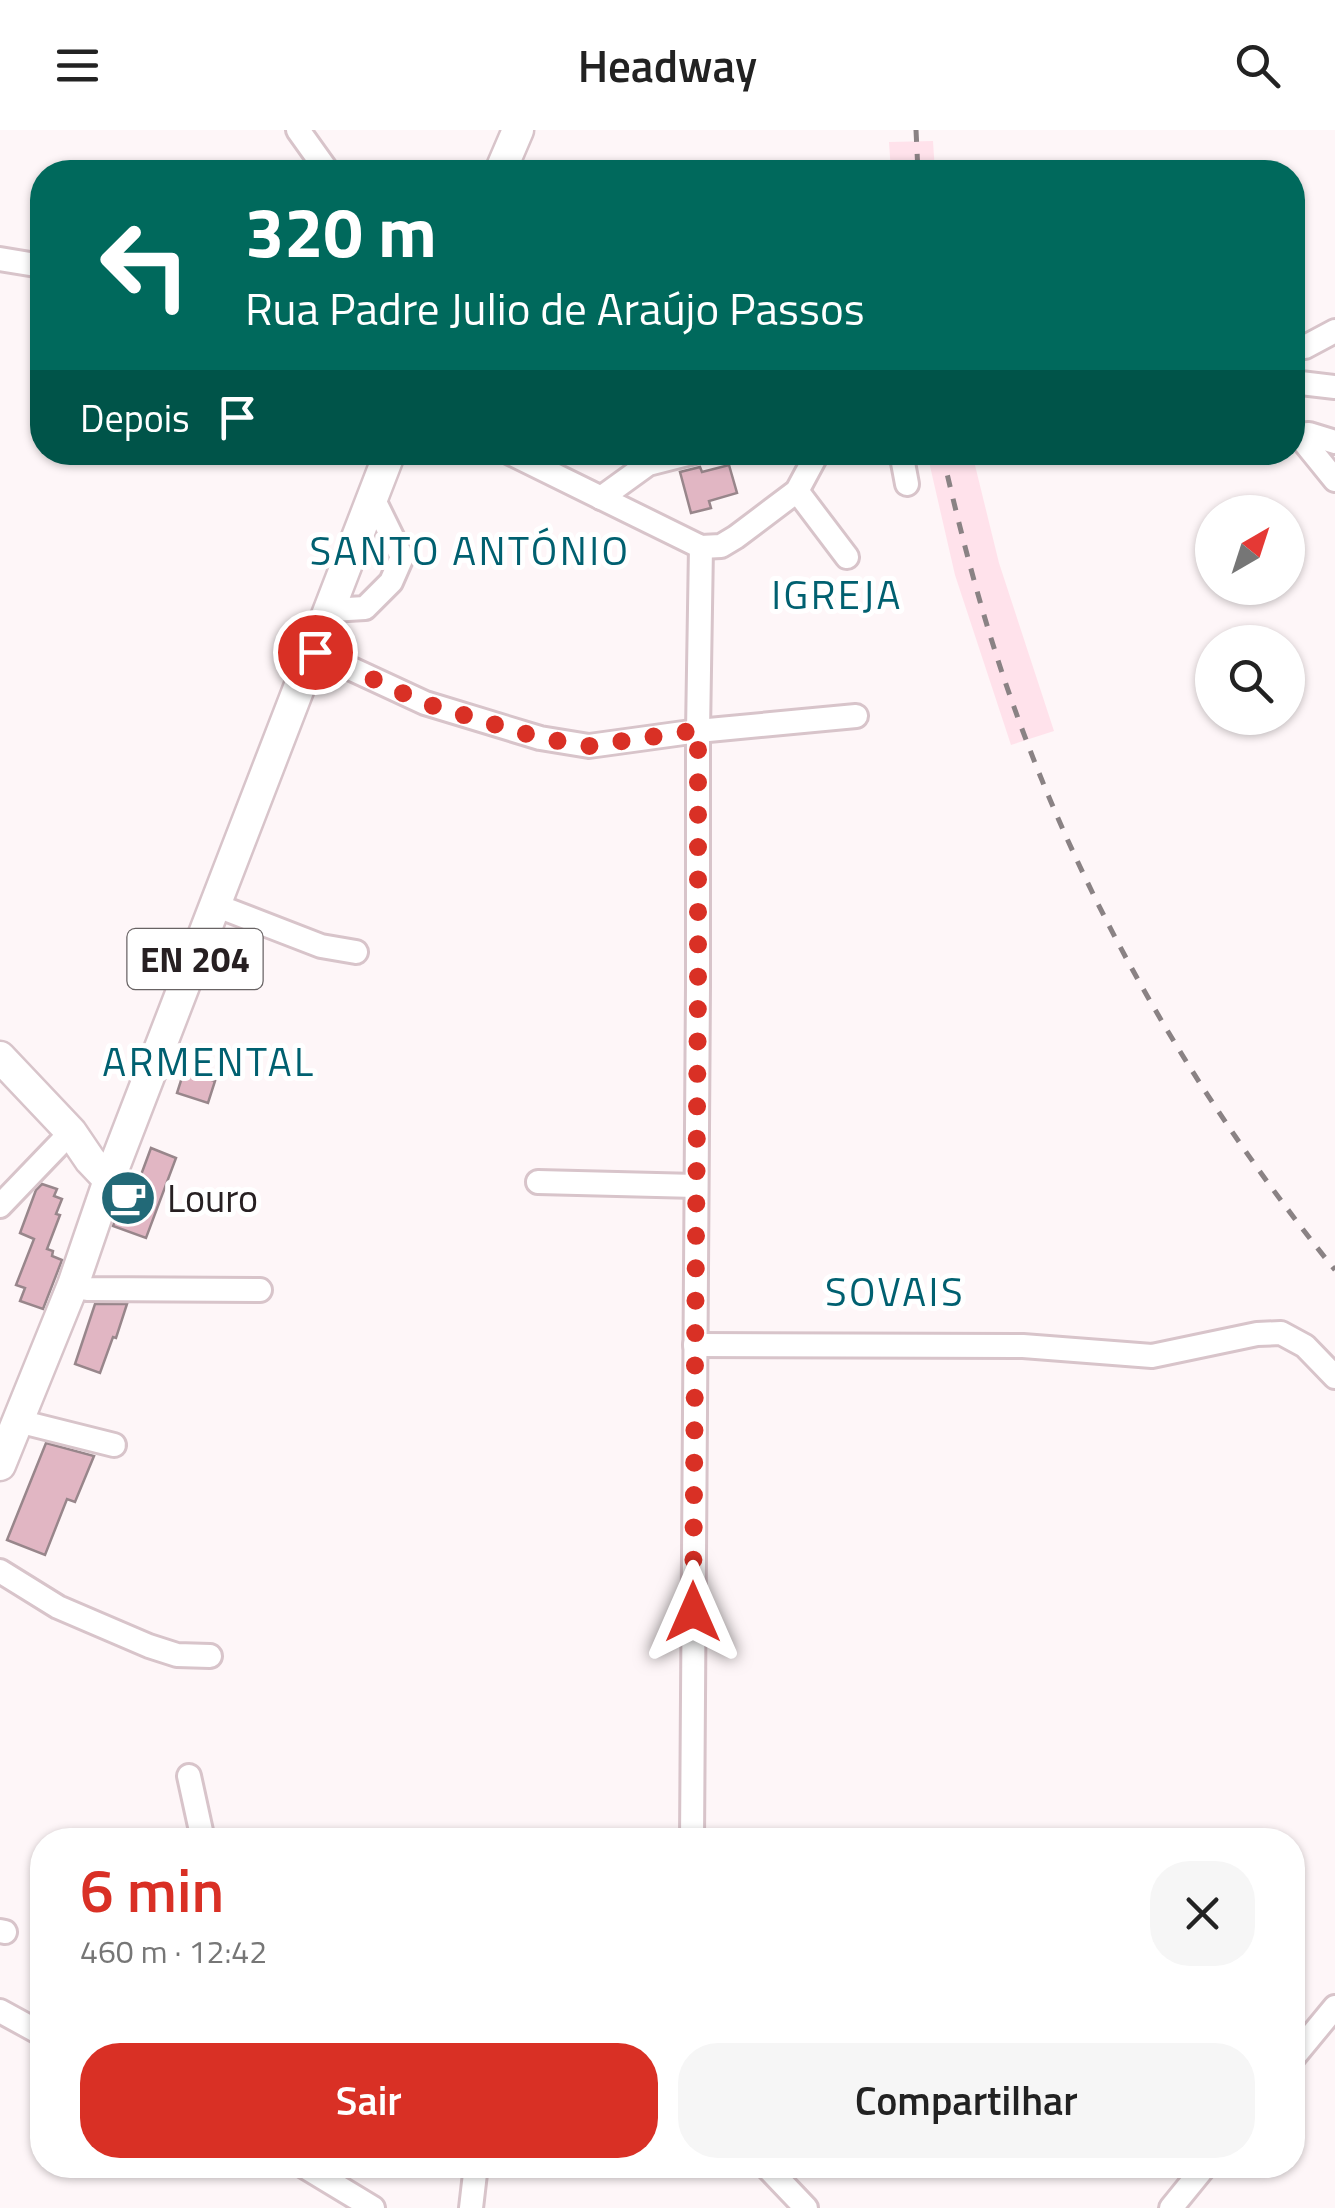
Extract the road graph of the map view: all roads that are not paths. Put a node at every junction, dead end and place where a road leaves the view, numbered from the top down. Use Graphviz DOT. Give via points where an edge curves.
graph roads {
  1 [pos="298,130"];
  2 [pos="518,130"];
  3 [pos="319,160"];
  4 [pos="505,160"];
  5 [pos="0,258"];
  6 [pos="30,264"];
  7 [pos="1335,331"];
  8 [pos="1305,346"];
  9 [pos="1305,384"];
  10 [pos="1335,387"];
  11 [pos="1305,433"];
  12 [pos="1335,442"];
  13 [pos="1305,443"];
  14 [pos="385,465"];
  15 [pos="534,465"];
  16 [pos="647,465"];
  17 [pos="811,465"];
  18 [pos="903,465"];
  19 [pos="1335,480"];
  20 [pos="908,484"];
  21 [pos="798,491"];
  22 [pos="374,498"];
  23 [pos="601,498"];
  24 [pos="701,547"];
  25 [pos="847,557"];
  26 [pos="331,610"];
  27 [pos="315,652"];
  28 [pos="856,716"];
  29 [pos="698,730"];
  30 [pos="215,905"];
  31 [pos="356,952"];
  32 [pos="0,1057"];
  33 [pos="70,1132"];
  34 [pos="124,1142"];
  35 [pos="109,1180"];
  36 [pos="538,1182"];
  37 [pos="696,1186"];
  38 [pos="0,1206"];
  39 [pos="72,1285"];
  40 [pos="260,1290"];
  41 [pos="695,1345"];
  42 [pos="1335,1377"];
  43 [pos="18,1421"];
  44 [pos="114,1445"];
  45 [pos="0,1466"];
  46 [pos="0,1570"];
  47 [pos="210,1656"];
  48 [pos="188,1776"];
  49 [pos="200,1828"];
  50 [pos="692,1828"];
  51 [pos="1335,2007"];
  52 [pos="0,2011"];
  53 [pos="30,2027"];
  54 [pos="1305,2043"];
  55 [pos="323,2178"];
  56 [pos="474,2178"];
  57 [pos="777,2178"];
  58 [pos="1195,2178"];
  59 [pos="373,2208"];
  60 [pos="471,2208"];
  61 [pos="806,2208"];
  62 [pos="1171,2208"];
  1 -- 3 [label="street"];
  2 -- 4 [label="main road"];
  5 -- 6 [label="street"];
  7 -- 8 [label="street"];
  9 -- 10 [label="street"];
  11 -- 12 [label="street"];
  13 -- 19 [label="street"];
  14 -- 22 [label="main road, EN 204"];
  15 -- 23 [label="street"];
  16 -- 23 [label="street"];
  17 -- 21 [label="street"];
  18 -- 20 [label="street"];
  21 -- 24 [label="street" via="736,538"];
  21 -- 25 [label="street"];
  22 -- 26 [label="main road, EN 204"];
  22 -- 26 [label="street" via="402,556 391,582 364,608"];
  23 -- 24 [label="street"];
  24 -- 29 [label="street"];
  26 -- 27 [label="main road, EN 204"];
  27 -- 29 [label="street" via="424,703 540,738 589,746"];
  27 -- 30 [label="main road, EN 204"];
  28 -- 29 [label="street"];
  29 -- 37 [label="street"];
  30 -- 31 [label="street" via="321,946"];
  30 -- 34 [label="main road, EN 204"];
  32 -- 33 [label="main road"];
  33 -- 34 [label="main road"];
  33 -- 35 [label="main road"];
  33 -- 38 [label="street"];
  34 -- 35 [label="main road, EN 204"];
  35 -- 39 [label="main road, EN 204"];
  36 -- 37 [label="street"];
  37 -- 41 [label="street"];
  39 -- 40 [label="street"];
  39 -- 43 [label="main road, EN 204"];
  41 -- 42 [label="street" via="1023,1346 1152,1356 1281,1333 1305,1346"];
  41 -- 50 [label="street"];
  43 -- 44 [label="street"];
  43 -- 45 [label="main road, EN 204"];
  46 -- 47 [label="street" via="58,1606 149,1646"];
  48 -- 49 [label="street"];
  51 -- 54 [label="street"];
  52 -- 53 [label="street"];
  55 -- 59 [label="street"];
  56 -- 60 [label="street"];
  57 -- 61 [label="street"];
  58 -- 62 [label="street"];
}
